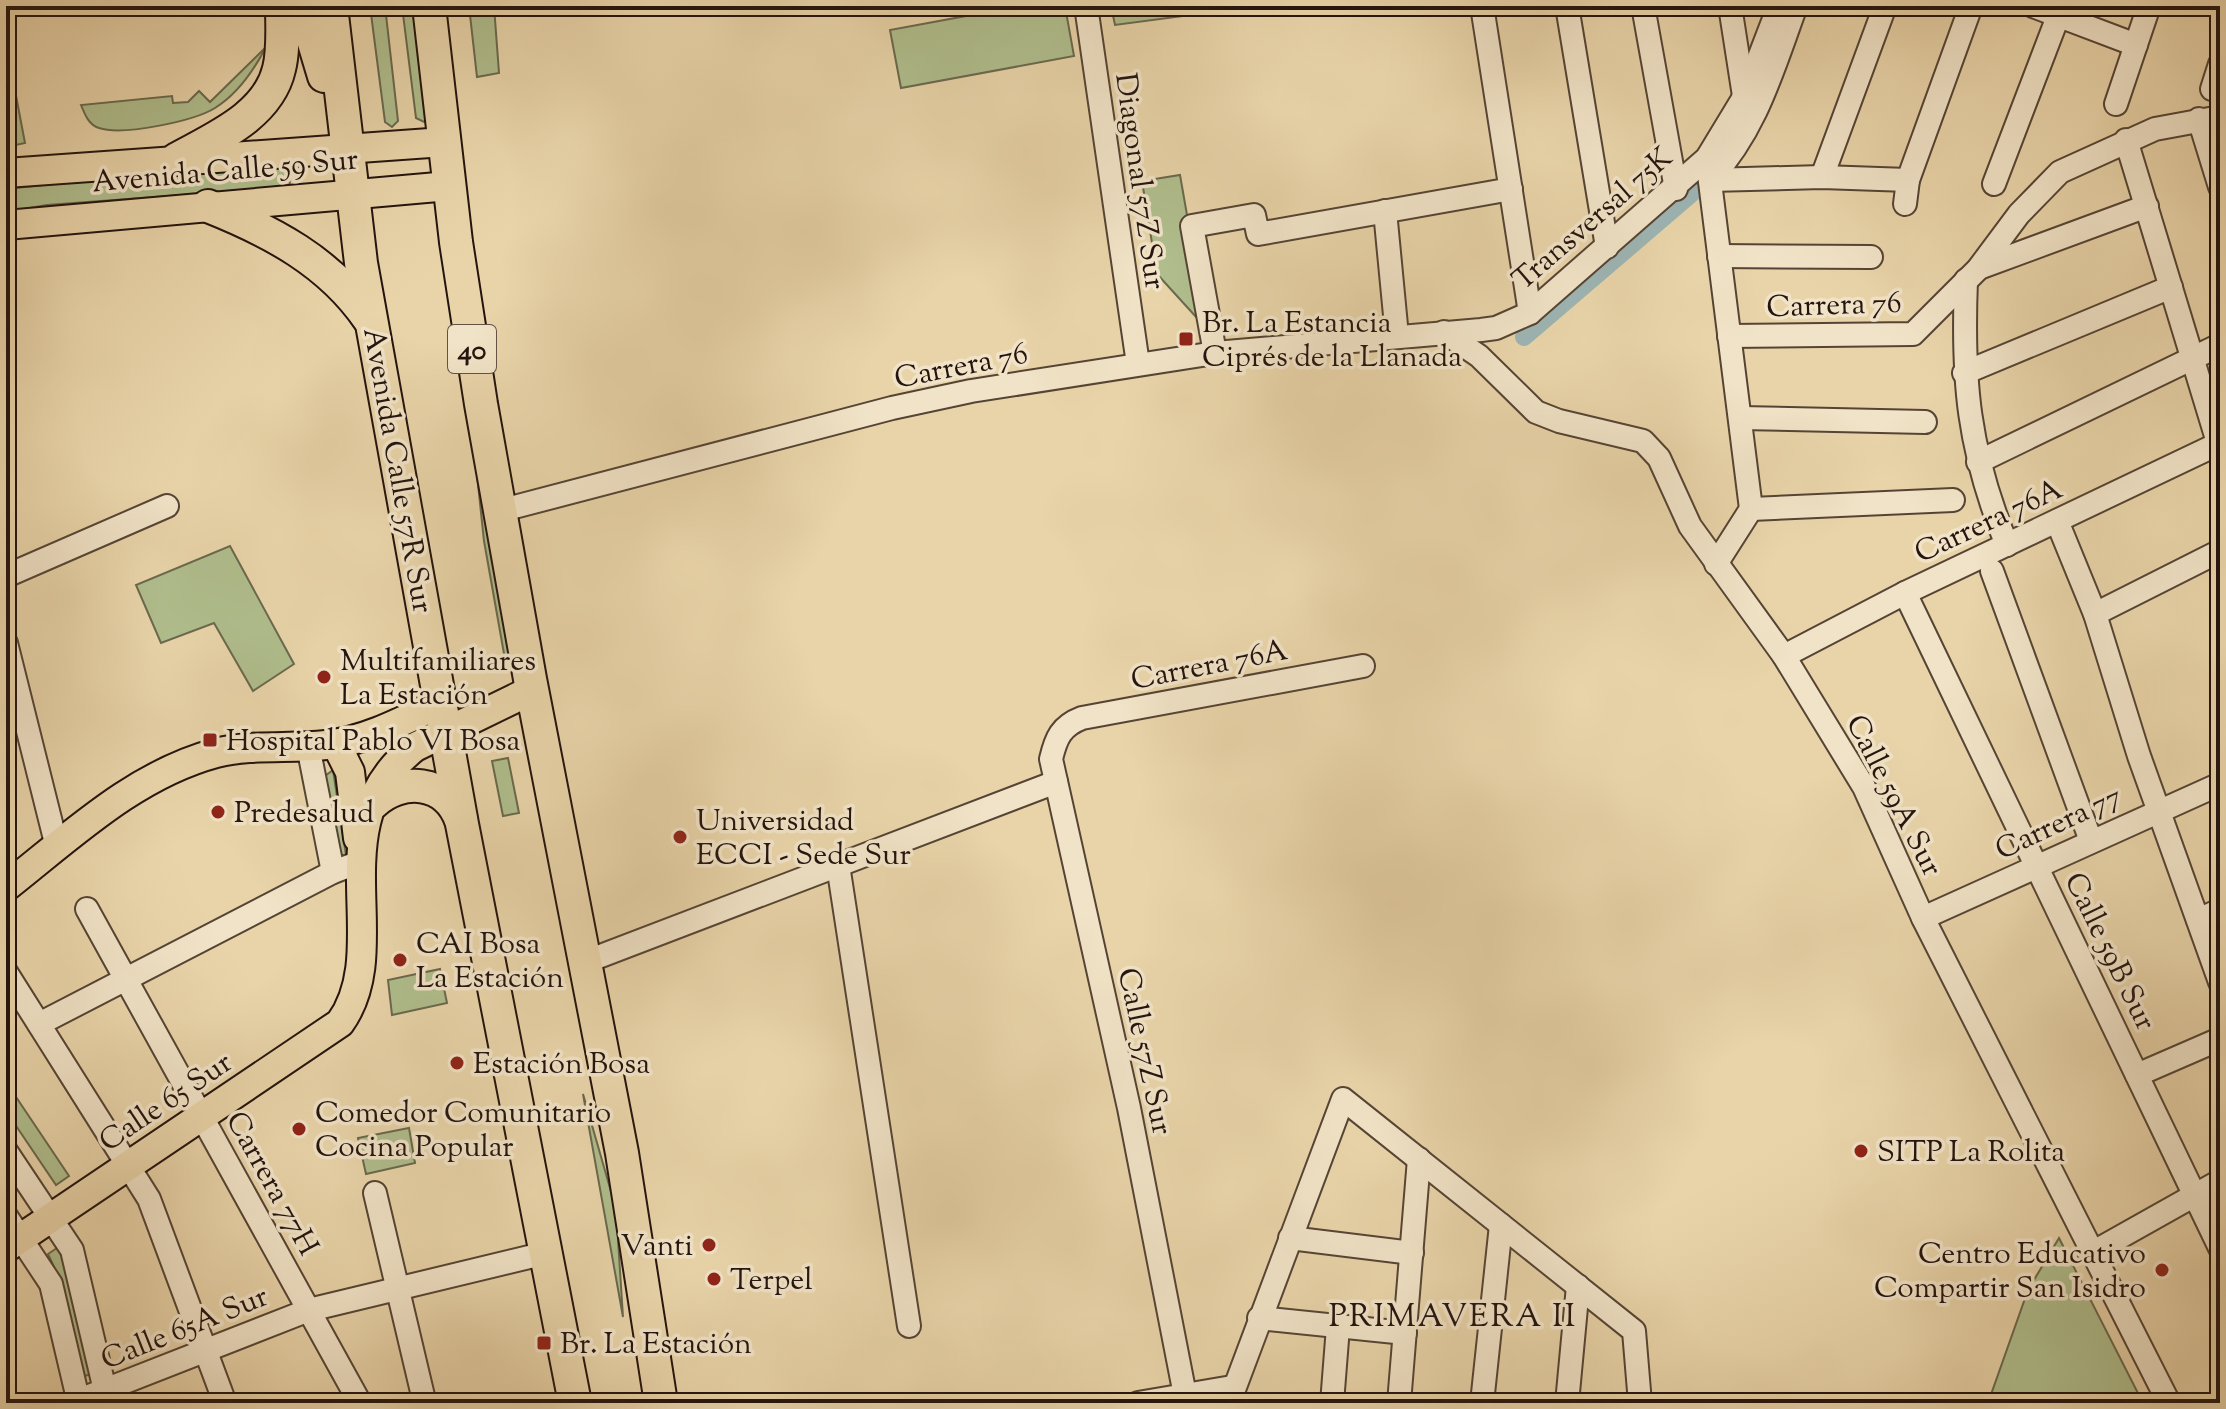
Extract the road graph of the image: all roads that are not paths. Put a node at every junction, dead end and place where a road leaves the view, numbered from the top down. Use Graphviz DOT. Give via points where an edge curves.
graph roads {
  1 [pos="282,6"];
  2 [pos="303,6"];
  3 [pos="331,6"];
  4 [pos="429,6"];
  5 [pos="1086,6"];
  6 [pos="1482,6"];
  7 [pos="1567,6"];
  8 [pos="1643,6"];
  9 [pos="1730,6"];
  10 [pos="1779,6"];
  11 [pos="1796,6"];
  12 [pos="1885,6"];
  13 [pos="1971,6"];
  14 [pos="2033,6"];
  15 [pos="2149,6"];
  16 [pos="2061,11"];
  17 [pos="2136,45"];
  18 [pos="2220,64"];
  19 [pos="2212,89"];
  20 [pos="1744,97"];
  21 [pos="2116,104"];
  22 [pos="2210,118"];
  23 [pos="2126,140"];
  24 [pos="444,142"];
  25 [pos="346,149"];
  26 [pos="177,159"];
  27 [pos="1708,169"];
  28 [pos="6,173"];
  29 [pos="1822,177"];
  30 [pos="1908,180"];
  31 [pos="1994,184"];
  32 [pos="449,186"];
  33 [pos="2220,187"];
  34 [pos="1511,189"];
  35 [pos="1676,189"];
  36 [pos="351,194"];
  37 [pos="1905,204"];
  38 [pos="208,206"];
  39 [pos="2147,206"];
  40 [pos="1385,211"];
  41 [pos="6,225"];
  42 [pos="1607,247"];
  43 [pos="1719,256"];
  44 [pos="1871,257"];
  45 [pos="1972,274"];
  46 [pos="2171,287"];
  47 [pos="1530,313"];
  48 [pos="372,325"];
  49 [pos="1444,332"];
  50 [pos="1397,336"];
  51 [pos="1729,336"];
  52 [pos="2220,345"];
  53 [pos="1215,353"];
  54 [pos="2193,359"];
  55 [pos="1138,364"];
  56 [pos="1964,373"];
  57 [pos="1740,418"];
  58 [pos="1925,422"];
  59 [pos="2220,445"];
  60 [pos="1978,462"];
  61 [pos="1953,500"];
  62 [pos="167,506"];
  63 [pos="1751,509"];
  64 [pos="499,511"];
  65 [pos="2057,521"];
  66 [pos="2007,545"];
  67 [pos="2220,551"];
  68 [pos="1716,564"];
  69 [pos="1992,571"];
  70 [pos="6,576"];
  71 [pos="1905,593"];
  72 [pos="2095,614"];
  73 [pos="6,643"];
  74 [pos="1784,656"];
  75 [pos="1363,666"];
  76 [pos="532,690"];
  77 [pos="443,718"];
  78 [pos="1066,724"];
  79 [pos="336,744"];
  80 [pos="308,746"];
  81 [pos="1056,782"];
  82 [pos="2220,784"];
  83 [pos="373,803"];
  84 [pos="2158,810"];
  85 [pos="462,824"];
  86 [pos="2091,841"];
  87 [pos="57,847"];
  88 [pos="360,862"];
  89 [pos="838,865"];
  90 [pos="2036,865"];
  91 [pos="333,872"];
  92 [pos="6,887"];
  93 [pos="87,909"];
  94 [pos="2220,910"];
  95 [pos="1923,918"];
  96 [pos="2198,920"];
  97 [pos="585,962"];
  98 [pos="6,972"];
  99 [pos="126,979"];
  100 [pos="2220,982"];
  101 [pos="39,1024"];
  102 [pos="2220,1039"];
  103 [pos="2137,1075"];
  104 [pos="202,1117"];
  105 [pos="6,1151"];
  106 [pos="1419,1159"];
  107 [pos="128,1167"];
  108 [pos="2220,1181"];
  109 [pos="375,1193"];
  110 [pos="2195,1195"];
  111 [pos="1501,1225"];
  112 [pos="37,1228"];
  113 [pos="1290,1238"];
  114 [pos="2220,1248"];
  115 [pos="546,1253"];
  116 [pos="1412,1253"];
  117 [pos="2090,1254"];
  118 [pos="1578,1286"];
  119 [pos="398,1290"];
  120 [pos="309,1310"];
  121 [pos="1259,1318"];
  122 [pos="909,1326"];
  123 [pos="1338,1327"];
  124 [pos="1405,1333"];
  125 [pos="205,1351"];
  126 [pos="1185,1395"];
  127 [pos="1231,1395"];
  128 [pos="423,1396"];
  129 [pos="107,1397"];
  130 [pos="79,1402"];
  131 [pos="225,1403"];
  132 [pos="360,1403"];
  133 [pos="575,1403"];
  134 [pos="661,1403"];
  135 [pos="1138,1403"];
  136 [pos="1332,1403"];
  137 [pos="1399,1403"];
  138 [pos="1482,1403"];
  139 [pos="1567,1403"];
  140 [pos="1640,1403"];
  141 [pos="2169,1403"];
  1 -- 26 [label="highway" via="280,67 268,95 233,128"];
  2 -- 25 [label="highway"];
  3 -- 25 [label="highway, Avenida Calle 57R Sur"];
  4 -- 24 [label="highway, 40"];
  5 -- 55 [label="street, Diagonal 57Z Sur"];
  6 -- 34 [label="street"];
  7 -- 42 [label="street"];
  8 -- 35 [label="street"];
  9 -- 20 [label="street"];
  10 -- 20 [label="street, Transversal 75K"];
  11 -- 27 [label="street" via="1751,126 1736,151"];
  12 -- 29 [label="street"];
  13 -- 30 [label="street"];
  14 -- 16 [label="street"];
  15 -- 17 [label="street"];
  16 -- 17 [label="street"];
  16 -- 31 [label="street"];
  17 -- 21 [label="street"];
  18 -- 19 [label="street"];
  20 -- 27 [label="street, Transversal 75K"];
  22 -- 23 [label="street, Carrera 76"];
  22 -- 33 [label="street"];
  23 -- 39 [label="street"];
  23 -- 45 [label="street, Carrera 76" via="2060,172"];
  24 -- 25 [label="main road, Avenida Calle 59 Sur"];
  24 -- 32 [label="highway, 40"];
  25 -- 26 [label="main road, Avenida Calle 59 Sur"];
  25 -- 36 [label="highway, Avenida Calle 57R Sur"];
  26 -- 28 [label="main road, Avenida Calle 59 Sur"];
  27 -- 29 [label="street"];
  27 -- 35 [label="street, Transversal 75K"];
  27 -- 43 [label="street"];
  29 -- 30 [label="street"];
  30 -- 37 [label="street"];
  32 -- 36 [label="main road, Avenida Calle 59 Sur"];
  32 -- 64 [label="highway, 40"];
  34 -- 40 [label="street"];
  34 -- 47 [label="street"];
  35 -- 42 [label="street, Transversal 75K"];
  36 -- 38 [label="main road, Avenida Calle 59 Sur"];
  36 -- 48 [label="highway, Avenida Calle 57R Sur"];
  38 -- 41 [label="main road, Avenida Calle 59 Sur"];
  38 -- 48 [label="highway" via="255,224 313,261 352,295"];
  39 -- 45 [label="street"];
  39 -- 46 [label="street"];
  40 -- 50 [label="street"];
  40 -- 53 [label="street" via="1258,234 1254,215 1192,226"];
  42 -- 47 [label="street, Transversal 75K"];
  43 -- 44 [label="street"];
  43 -- 51 [label="street"];
  45 -- 51 [label="street, Carrera 76" via="1913,334"];
  45 -- 56 [label="street"];
  46 -- 54 [label="street"];
  46 -- 56 [label="street"];
  47 -- 49 [label="street, Transversal 75K" via="1496,328"];
  48 -- 77 [label="highway, Avenida Calle 57R Sur"];
  49 -- 50 [label="street, Carrera 76"];
  49 -- 68 [label="street, Calle 59A Sur" via="1479,356 1536,412 1651,447 1690,526"];
  50 -- 53 [label="street, Carrera 76"];
  51 -- 57 [label="street"];
  52 -- 54 [label="street"];
  53 -- 55 [label="street, Carrera 76"];
  54 -- 59 [label="street"];
  54 -- 60 [label="street"];
  55 -- 64 [label="street, Carrera 76" via="912,403"];
  56 -- 60 [label="street"];
  57 -- 58 [label="street"];
  57 -- 63 [label="street"];
  59 -- 65 [label="street, Carrera 76A"];
  60 -- 66 [label="street"];
  61 -- 63 [label="street"];
  62 -- 70 [label="street"];
  63 -- 68 [label="street"];
  64 -- 76 [label="highway, 40"];
  65 -- 66 [label="street, Carrera 76A"];
  65 -- 72 [label="street"];
  66 -- 71 [label="street, Carrera 76A"];
  67 -- 72 [label="street"];
  68 -- 74 [label="street, Calle 59A Sur"];
  69 -- 86 [label="street"];
  71 -- 74 [label="street, Carrera 76A"];
  71 -- 90 [label="street, Calle 59B Sur"];
  72 -- 84 [label="street"];
  73 -- 87 [label="street"];
  74 -- 95 [label="street, Calle 59A Sur" via="1864,787"];
  75 -- 78 [label="street, Carrera 76A"];
  76 -- 77 [label="main road"];
  76 -- 97 [label="highway, 40"];
  77 -- 79 [label="main road" via="391,726"];
  77 -- 83 [label="main road" via="430,738 401,758"];
  77 -- 85 [label="highway, Avenida Calle 57R Sur"];
  78 -- 81 [label="street, Calle 57Z Sur" via="1051,759"];
  79 -- 80 [label="main road"];
  79 -- 88 [label="main road" via="350,772"];
  80 -- 87 [label="main road" via="222,752 175,766 139,785"];
  80 -- 91 [label="street"];
  81 -- 89 [label="street"];
  81 -- 126 [label="street, Calle 57Z Sur" via="1129,1108"];
  82 -- 84 [label="street, Carrera 77"];
  83 -- 85 [label="highway" via="397,787 425,786 452,804"];
  83 -- 88 [label="main road"];
  84 -- 86 [label="street, Carrera 77"];
  84 -- 96 [label="street"];
  85 -- 115 [label="highway, Avenida Calle 57R Sur"];
  86 -- 90 [label="street, Carrera 77"];
  87 -- 92 [label="main road"];
  88 -- 91 [label="street"];
  88 -- 104 [label="main road, Calle 65 Sur" via="353,1001 335,1028"];
  89 -- 97 [label="street"];
  89 -- 122 [label="street"];
  90 -- 95 [label="street, Carrera 77"];
  90 -- 103 [label="street, Calle 59B Sur"];
  91 -- 99 [label="street"];
  93 -- 99 [label="street, Carrera 77H"];
  94 -- 96 [label="street"];
  95 -- 117 [label="street, Calle 59A Sur"];
  96 -- 100 [label="street"];
  97 -- 134 [label="highway, 40" via="622,1153"];
  98 -- 101 [label="street"];
  99 -- 101 [label="street"];
  99 -- 104 [label="street, Carrera 77H"];
  101 -- 107 [label="street"];
  102 -- 103 [label="street"];
  103 -- 110 [label="street, Calle 59B Sur"];
  104 -- 107 [label="main road, Calle 65 Sur"];
  104 -- 120 [label="street, Carrera 77H"];
  105 -- 112 [label="street"];
  106 -- 111 [label="street"];
  106 -- 113 [label="street" via="1343,1099"];
  106 -- 116 [label="street"];
  107 -- 112 [label="main road, Calle 65 Sur"];
  107 -- 125 [label="street" via="155,1213"];
  108 -- 110 [label="street"];
  109 -- 119 [label="street"];
  110 -- 114 [label="street, Calle 59B Sur"];
  110 -- 117 [label="street"];
  111 -- 118 [label="street"];
  111 -- 138 [label="street"];
  112 -- 129 [label="street" via="76,1261"];
  112 -- 130 [label="street"];
  113 -- 116 [label="street"];
  113 -- 121 [label="street"];
  115 -- 119 [label="street, Calle 65A Sur"];
  115 -- 133 [label="highway, Avenida Calle 57R Sur"];
  116 -- 124 [label="street"];
  117 -- 141 [label="street, Calle 59A Sur"];
  118 -- 139 [label="street"];
  118 -- 140 [label="street" via="1634,1331"];
  119 -- 120 [label="street, Calle 65A Sur"];
  119 -- 128 [label="street"];
  120 -- 125 [label="street, Calle 65A Sur"];
  120 -- 132 [label="street, Carrera 77H"];
  121 -- 123 [label="street"];
  121 -- 127 [label="street"];
  123 -- 124 [label="street"];
  123 -- 136 [label="street"];
  124 -- 137 [label="street"];
  125 -- 129 [label="street, Calle 65A Sur"];
  125 -- 131 [label="street"];
  126 -- 127 [label="street"];
  126 -- 135 [label="street"];
  129 -- 130 [label="street, Calle 65A Sur"];
}
